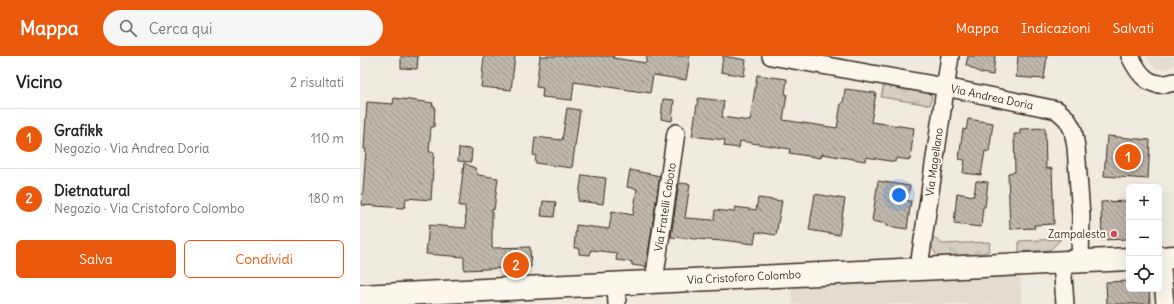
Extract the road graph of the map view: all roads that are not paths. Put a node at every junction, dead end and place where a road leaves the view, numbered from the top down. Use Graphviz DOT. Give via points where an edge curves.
graph roads {
  1 [pos="772,56"];
  2 [pos="950,56"];
  3 [pos="1130,56"];
  4 [pos="1174,82"];
  5 [pos="945,87"];
  6 [pos="676,133"];
  7 [pos="1165,257"];
  8 [pos="1126,259"];
  9 [pos="1071,261"];
  10 [pos="920,269"];
  11 [pos="655,281"];
  12 [pos="617,294"];
  13 [pos="360,296"];
  14 [pos="1065,304"];
  15 [pos="1165,304"];
  1 -- 5 [label="street, Via Andrea Doria"];
  2 -- 5 [label="street, Via Magellano"];
  3 -- 4 [label="street" via="1144,78 1158,84"];
  5 -- 9 [label="street, Via Andrea Doria" via="1057,110 1068,119 1076,147 1081,216"];
  5 -- 10 [label="street, Via Magellano"];
  6 -- 11 [label="street, Via Fratelli Caboto"];
  7 -- 15 [label="street"];
  8 -- 9 [label="street, Via Cristoforo Colombo"];
  9 -- 10 [label="street, Via Cristoforo Colombo"];
  9 -- 14 [label="street, Via Andrea Doria"];
  10 -- 11 [label="street, Via Cristoforo Colombo"];
  11 -- 12 [label="street, Via Cristoforo Colombo"];
  12 -- 13 [label="street, Via Cristoforo Colombo"];
}
